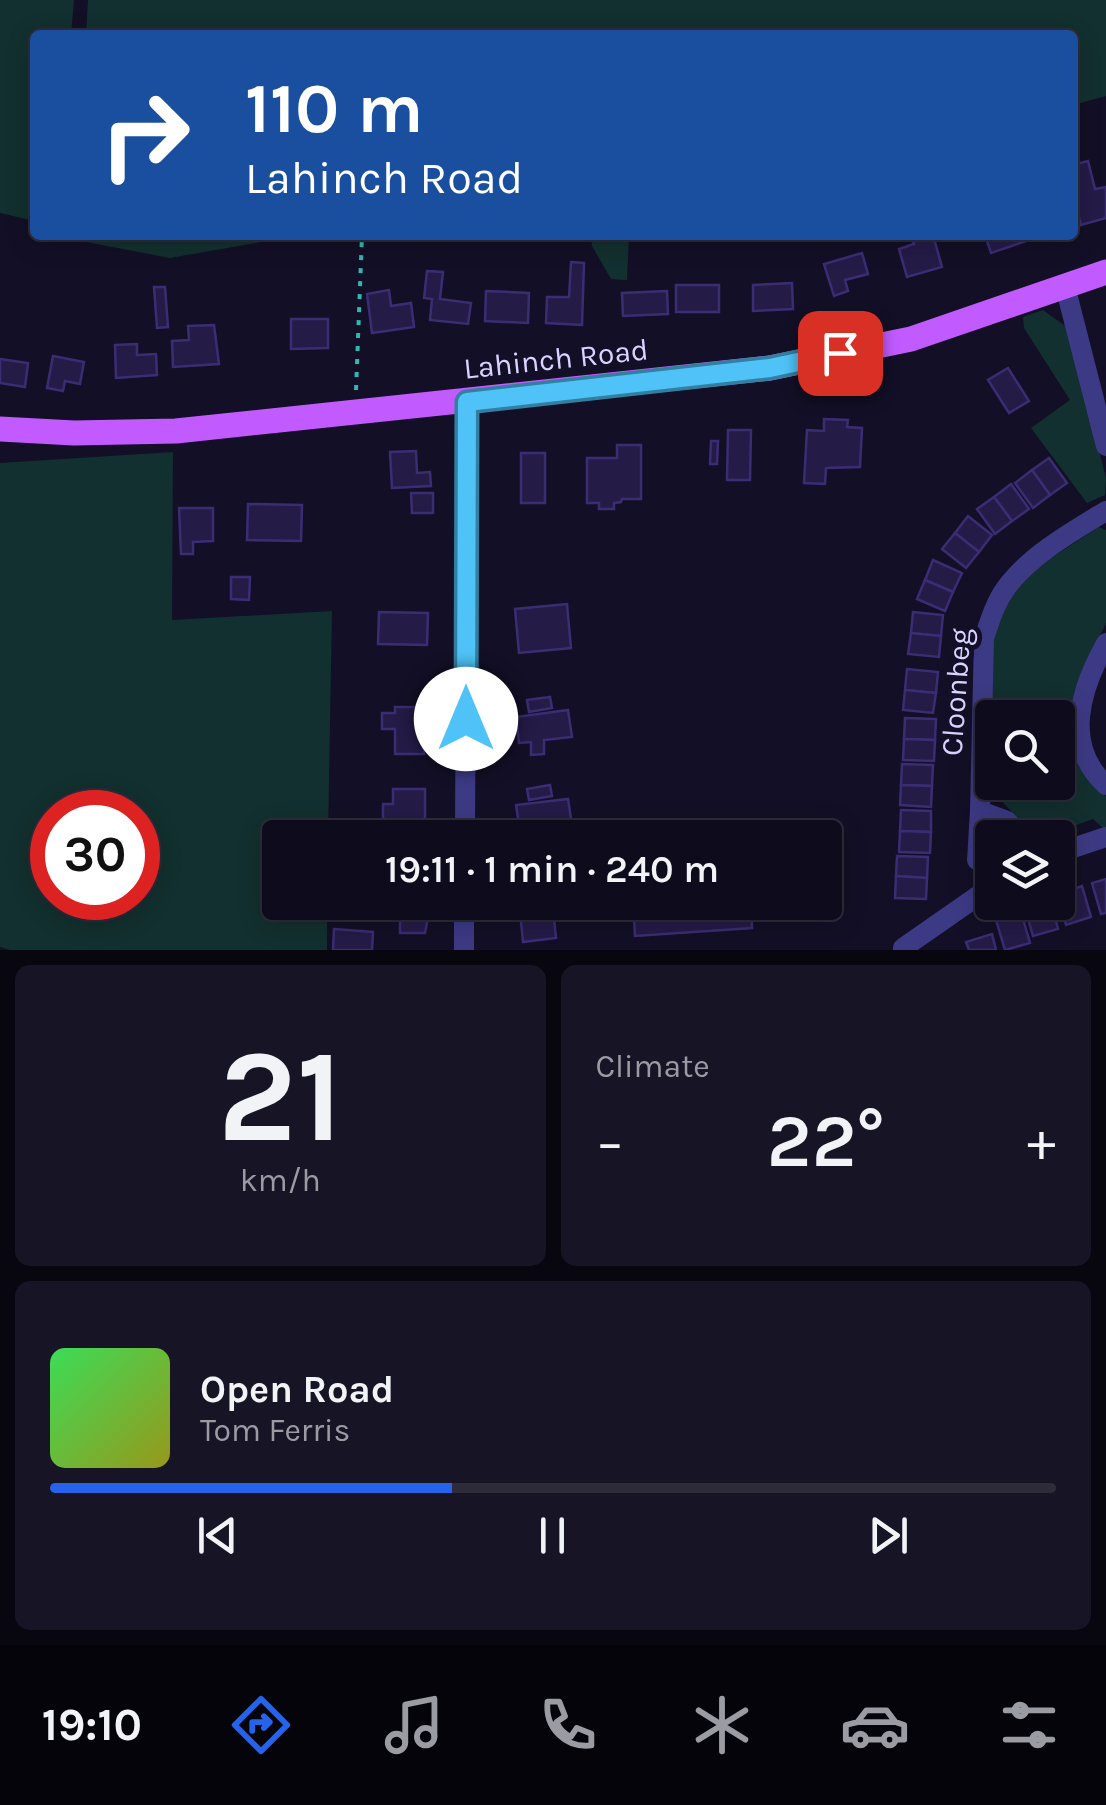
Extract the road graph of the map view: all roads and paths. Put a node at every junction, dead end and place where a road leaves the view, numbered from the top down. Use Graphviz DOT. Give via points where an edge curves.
graph roads {
  1 [pos="362,240"];
  2 [pos="1106,272"];
  3 [pos="1065,286"];
  4 [pos="467,402"];
  5 [pos="355,414"];
  6 [pos="0,429"];
  7 [pos="1106,446"];
  8 [pos="1106,511"];
  9 [pos="1106,642"];
  10 [pos="1106,785"];
  11 [pos="980,810"];
  12 [pos="465,820"];
  13 [pos="979,820"];
  14 [pos="1005,820"];
  15 [pos="1106,837"];
  16 [pos="1075,847"];
  17 [pos="975,898"];
  18 [pos="464,920"];
  19 [pos="904,948"];
  20 [pos="464,950"];
  1 -- 5 [label="path"];
  2 -- 3 [label="main road, Lahinch Road"];
  3 -- 4 [label="main road, Lahinch Road" via="911,338 770,368"];
  3 -- 7 [label="street"];
  4 -- 5 [label="main road, Lahinch Road"];
  4 -- 12 [label="street"];
  5 -- 6 [label="main road, Lahinch Road" via="176,430"];
  8 -- 11 [label="street, Cloonbeg" via="1027,566 992,611 982,665"];
  9 -- 10 [label="street" via="1083,699 1078,736 1092,772"];
  11 -- 13 [label="street, Cloonbeg"];
  11 -- 14 [label="street"];
  15 -- 16 [label="street"];
  17 -- 19 [label="street"];
  18 -- 20 [label="street"];
}
